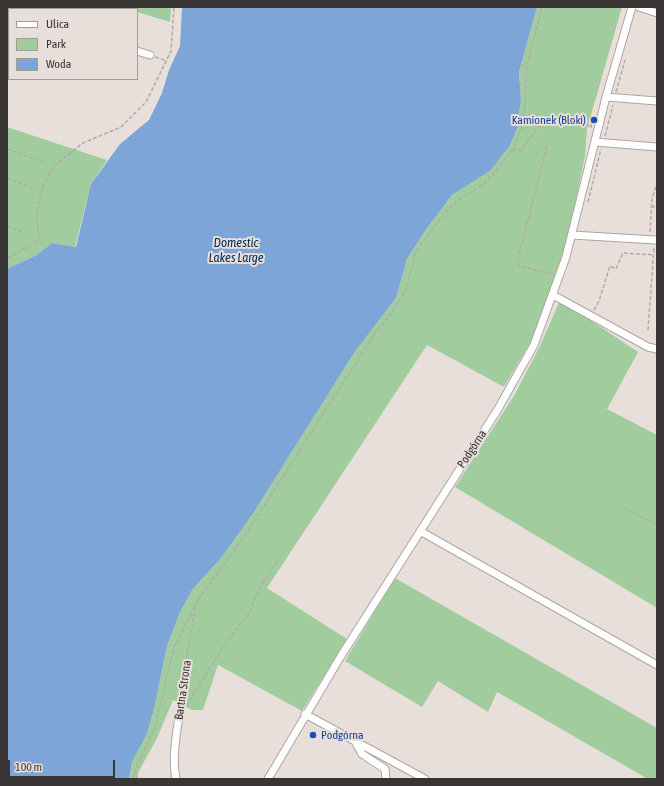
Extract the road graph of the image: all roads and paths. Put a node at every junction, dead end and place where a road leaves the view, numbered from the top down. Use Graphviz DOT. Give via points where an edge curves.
graph roads {
  1 [pos="174,7"];
  2 [pos="542,7"];
  3 [pos="632,7"];
  4 [pos="639,7"];
  5 [pos="657,13"];
  6 [pos="138,50"];
  7 [pos="150,55"];
  8 [pos="167,61"];
  9 [pos="606,97"];
  10 [pos="657,102"];
  11 [pos="592,126"];
  12 [pos="595,142"];
  13 [pos="547,146"];
  14 [pos="657,147"];
  15 [pos="7,149"];
  16 [pos="513,149"];
  17 [pos="46,163"];
  18 [pos="7,178"];
  19 [pos="657,183"];
  20 [pos="33,188"];
  21 [pos="657,204"];
  22 [pos="652,209"];
  23 [pos="7,226"];
  24 [pos="23,232"];
  25 [pos="572,235"];
  26 [pos="652,240"];
  27 [pos="654,255"];
  28 [pos="7,258"];
  29 [pos="560,275"];
  30 [pos="553,295"];
  31 [pos="590,317"];
  32 [pos="648,330"];
  33 [pos="657,349"];
  34 [pos="625,508"];
  35 [pos="657,526"];
  36 [pos="420,532"];
  37 [pos="279,558"];
  38 [pos="197,601"];
  39 [pos="657,665"];
  40 [pos="305,714"];
  41 [pos="179,716"];
  42 [pos="355,741"];
  43 [pos="133,779"];
  44 [pos="176,779"];
  45 [pos="268,779"];
  46 [pos="386,779"];
  47 [pos="425,779"];
  1 -- 8 [label="path" via="173,41"];
  2 -- 16 [label="path" via="527,65 524,120"];
  3 -- 9 [label="street, Podgórna"];
  4 -- 5 [label="street"];
  6 -- 7 [label="street"];
  7 -- 8 [label="path"];
  8 -- 28 [label="path" via="141,109 121,127 83,142 54,166 43,185 38,205 37,242"];
  9 -- 10 [label="street"];
  9 -- 12 [label="street, Podgórna"];
  11 -- 16 [label="path" via="559,118 542,122 520,151"];
  12 -- 14 [label="street"];
  12 -- 25 [label="street, Podgórna"];
  13 -- 29 [label="path" via="518,259 519,266"];
  15 -- 17 [label="path"];
  16 -- 38 [label="path" via="485,183 458,200 446,212 416,251 406,290 399,303 377,330 248,531"];
  18 -- 20 [label="path"];
  19 -- 22 [label="path"];
  21 -- 22 [label="path"];
  22 -- 26 [label="path"];
  23 -- 24 [label="path"];
  25 -- 26 [label="street"];
  25 -- 29 [label="street, Podgórna"];
  26 -- 27 [label="path"];
  27 -- 31 [label="path" via="623,254 616,269 610,266"];
  27 -- 32 [label="path"];
  29 -- 30 [label="street, Podgórna"];
  30 -- 31 [label="street"];
  30 -- 36 [label="street, Podgórna" via="534,345 498,409"];
  31 -- 33 [label="street" via="648,347"];
  34 -- 35 [label="path"];
  36 -- 39 [label="street"];
  36 -- 40 [label="street, Podgórna"];
  37 -- 41 [label="path" via="263,582 248,615 227,641"];
  38 -- 41 [label="path, Bartna Strona"];
  38 -- 43 [label="path" via="174,647 155,727"];
  40 -- 42 [label="street"];
  40 -- 45 [label="street, Podgórna"];
  41 -- 44 [label="street, Bartna Strona" via="174,766"];
  42 -- 46 [label="street" via="362,754 385,770"];
  42 -- 47 [label="street"];
}
